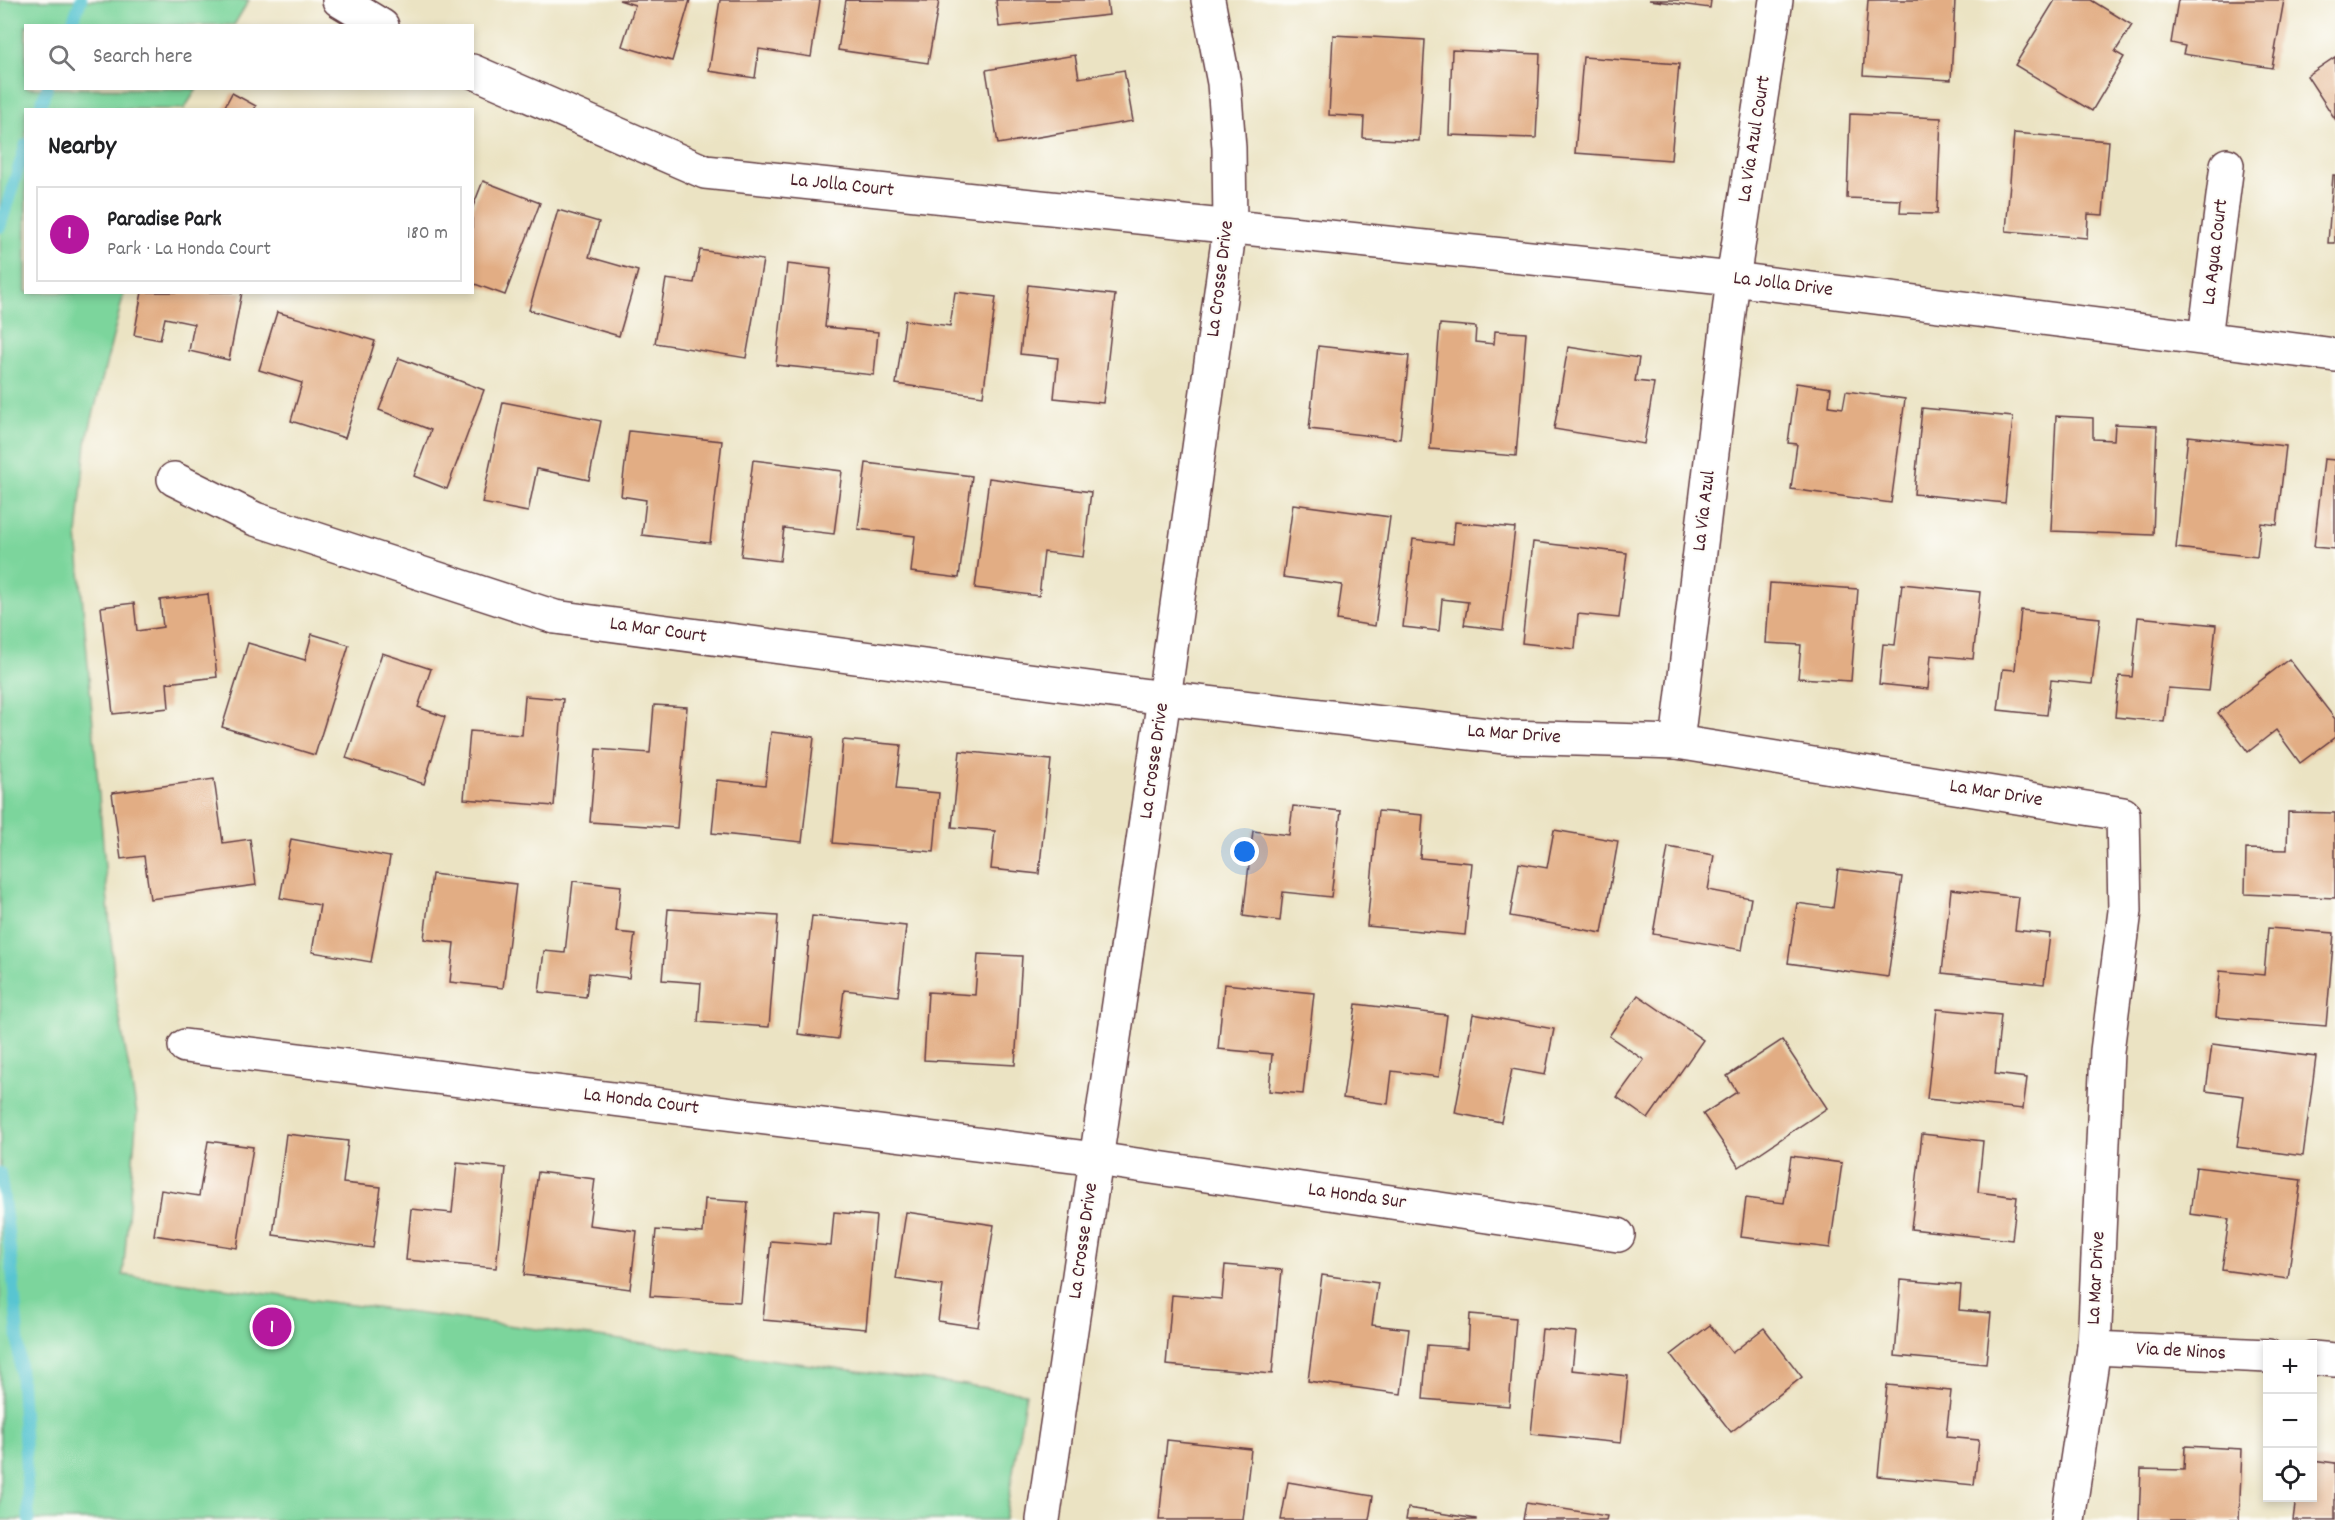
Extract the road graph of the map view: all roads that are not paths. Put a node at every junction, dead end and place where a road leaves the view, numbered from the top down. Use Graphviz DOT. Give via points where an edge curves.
graph roads {
  1 [pos="339,0"];
  2 [pos="1208,0"];
  3 [pos="1776,0"];
  4 [pos="379,24"];
  5 [pos="474,72"];
  6 [pos="2227,165"];
  7 [pos="1230,227"];
  8 [pos="1733,279"];
  9 [pos="2205,338"];
  10 [pos="2335,355"];
  11 [pos="174,479"];
  12 [pos="1164,698"];
  13 [pos="1677,742"];
  14 [pos="185,1046"];
  15 [pos="1096,1159"];
  16 [pos="1618,1235"];
  17 [pos="2094,1348"];
  18 [pos="2263,1356"];
  19 [pos="2317,1358"];
  20 [pos="2335,1360"];
  21 [pos="1043,1520"];
  22 [pos="2068,1520"];
  1 -- 4 [label="street"];
  2 -- 7 [label="street, La Crosse Drive" via="1224,83"];
  3 -- 8 [label="street, La Via Azul Court"];
  5 -- 7 [label="street, La Jolla Court" via="705,172"];
  6 -- 9 [label="street, La Agua Court"];
  7 -- 8 [label="street, La Jolla Drive"];
  7 -- 12 [label="street, La Crosse Drive"];
  8 -- 9 [label="street, La Jolla Drive"];
  8 -- 13 [label="street, La Via Azul"];
  9 -- 10 [label="street, La Jolla Drive"];
  11 -- 12 [label="street, La Mar Court" via="255,519 555,617"];
  12 -- 13 [label="street, La Mar Drive" via="1505,737"];
  12 -- 15 [label="street, La Crosse Drive"];
  13 -- 17 [label="street, La Mar Drive" via="2123,814 2125,911 2107,1051"];
  14 -- 15 [label="street, La Honda Court"];
  15 -- 16 [label="street, La Honda Sur"];
  15 -- 21 [label="street, La Crosse Drive"];
  17 -- 18 [label="street, Via de Ninos"];
  17 -- 22 [label="street, La Mar Drive"];
  19 -- 20 [label="street"];
}
